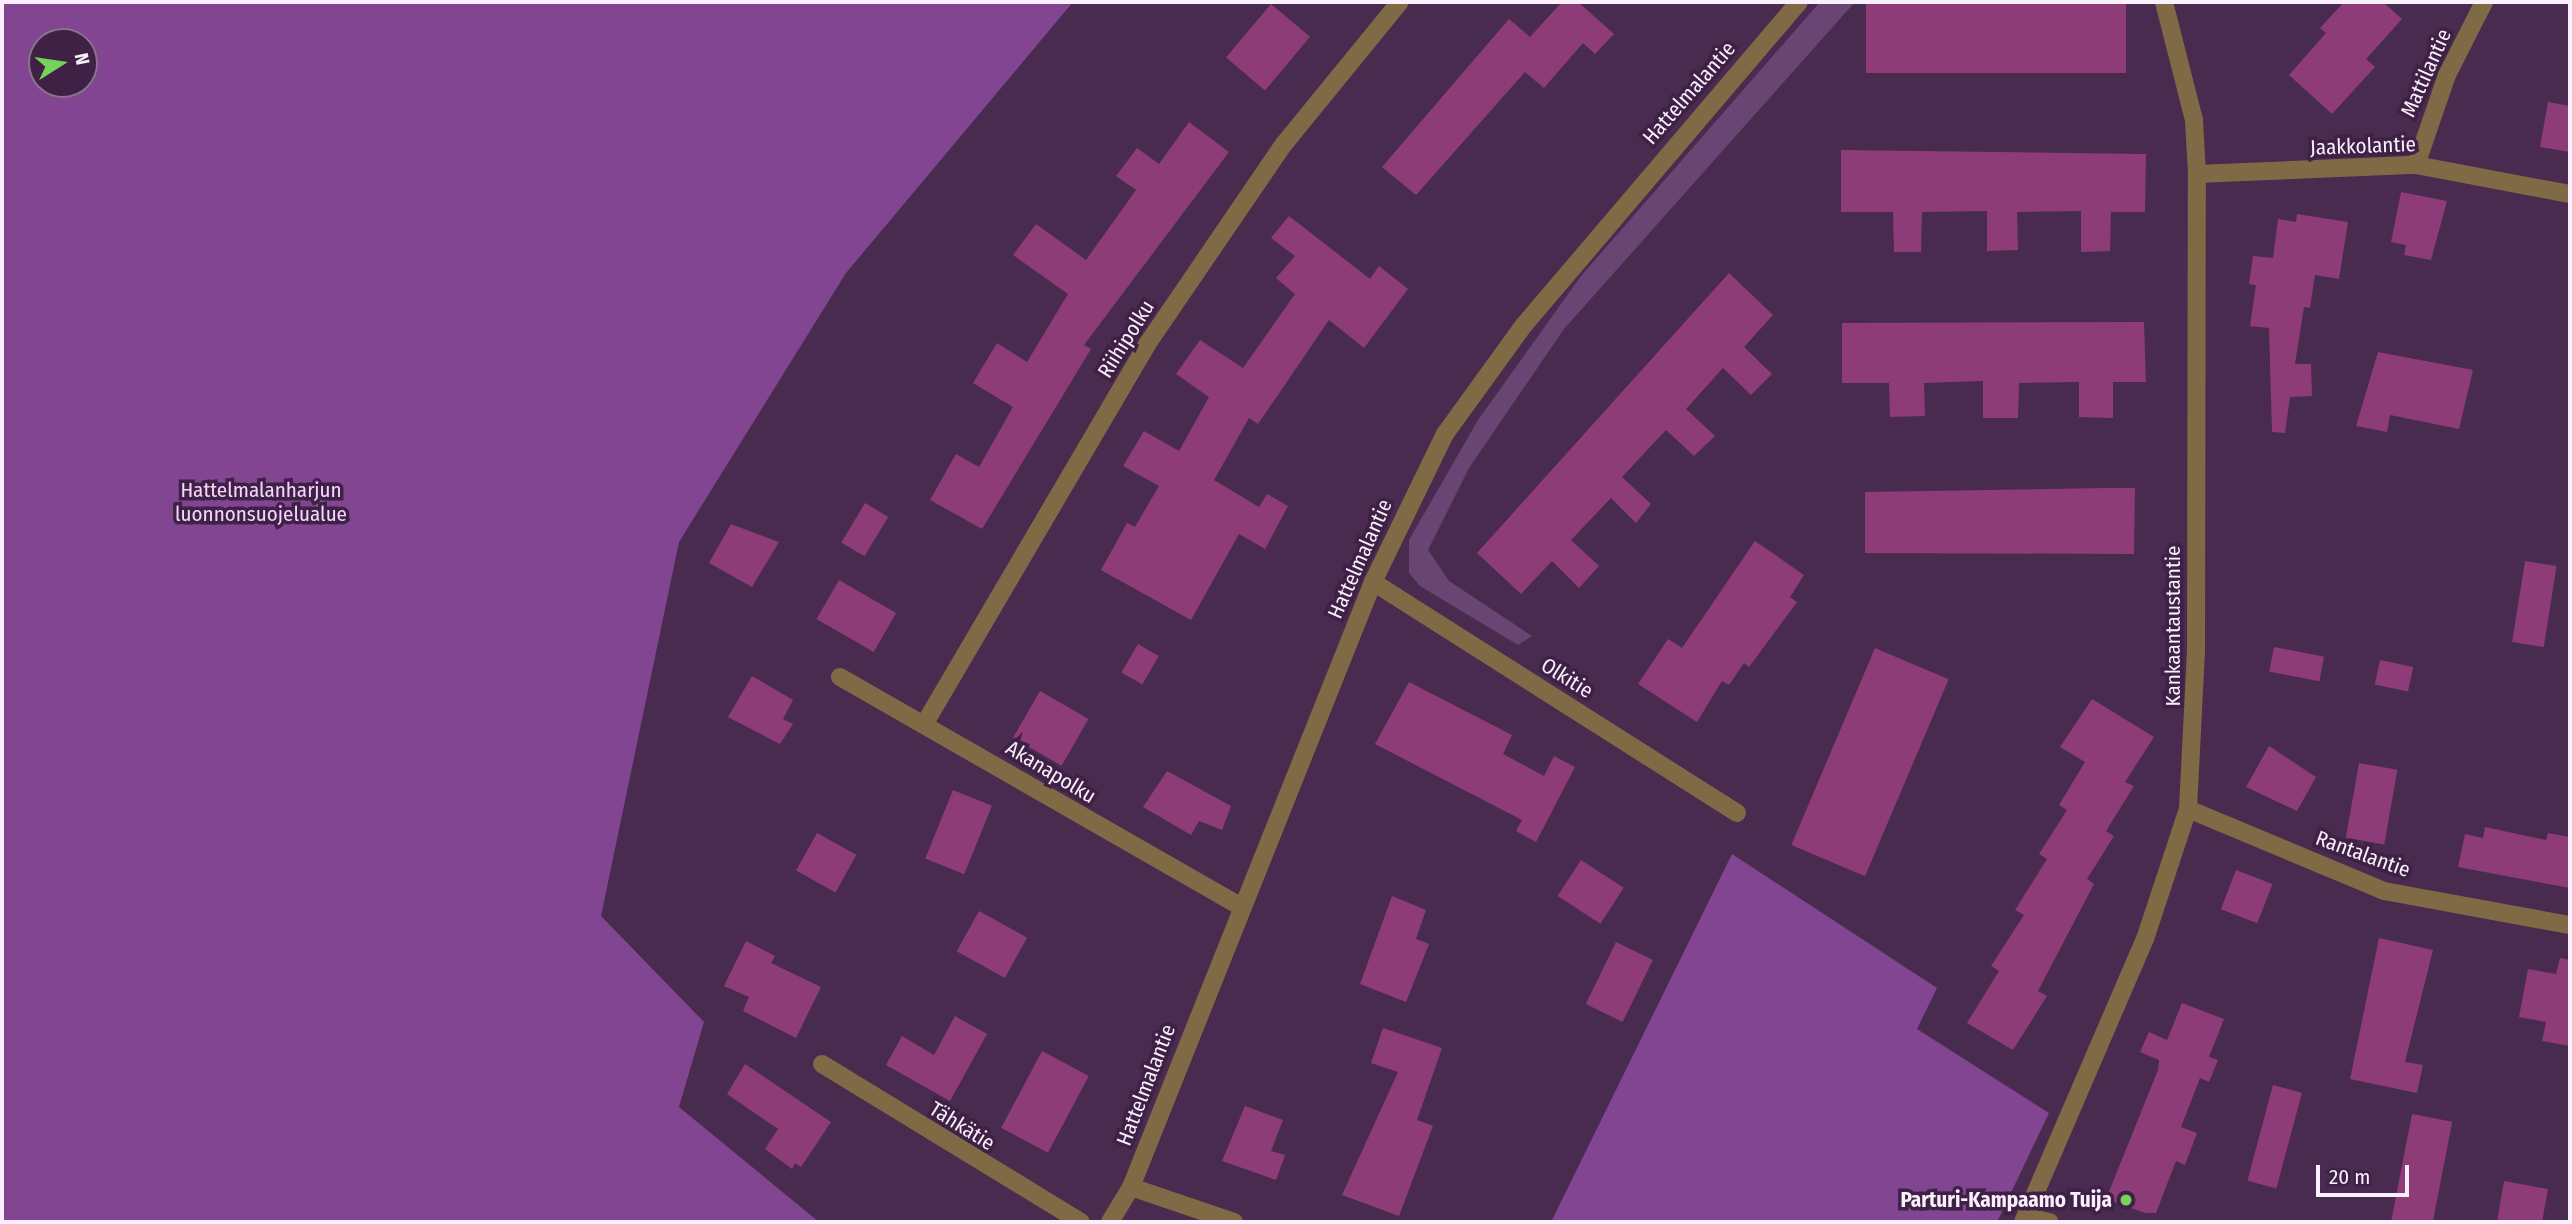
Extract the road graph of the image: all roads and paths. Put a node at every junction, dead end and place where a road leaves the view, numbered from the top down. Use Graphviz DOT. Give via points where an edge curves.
graph roads {
  1 [pos="1400,2"];
  2 [pos="1799,2"];
  3 [pos="2164,2"];
  4 [pos="2484,2"];
  5 [pos="2416,165"];
  6 [pos="2197,174"];
  7 [pos="2570,194"];
  8 [pos="1373,582"];
  9 [pos="840,677"];
  10 [pos="925,723"];
  11 [pos="2188,809"];
  12 [pos="1737,813"];
  13 [pos="1240,906"];
  14 [pos="2570,925"];
  15 [pos="822,1064"];
  16 [pos="1131,1187"];
  17 [pos="2025,1219"];
  18 [pos="1081,1222"];
  19 [pos="1110,1222"];
  20 [pos="1234,1222"];
  21 [pos="2049,1222"];
  1 -- 10 [label="street, Riihipolku" via="1284,144 1148,342"];
  2 -- 8 [label="street, Hattelmalantie" via="1524,325 1445,434"];
  3 -- 6 [label="street, Kankaantaustantie" via="2194,120"];
  4 -- 5 [label="street, Mattilantie" via="2447,75"];
  5 -- 6 [label="street, Jaakkolantie"];
  5 -- 7 [label="street, Jaakkolantie"];
  6 -- 11 [label="street, Kankaantaustantie" via="2196,652"];
  8 -- 12 [label="street, Olkitie"];
  8 -- 13 [label="street, Hattelmalantie"];
  9 -- 10 [label="street, Akanapolku"];
  10 -- 13 [label="street, Akanapolku"];
  11 -- 14 [label="street, Rantalantie" via="2385,891"];
  11 -- 17 [label="street, Kankaantaustantie" via="2145,939"];
  13 -- 16 [label="street, Hattelmalantie"];
  15 -- 18 [label="street, Tähkätie"];
  16 -- 19 [label="street, Hattelmalantie"];
  16 -- 20 [label="street"];
  17 -- 21 [label="street"];
}
